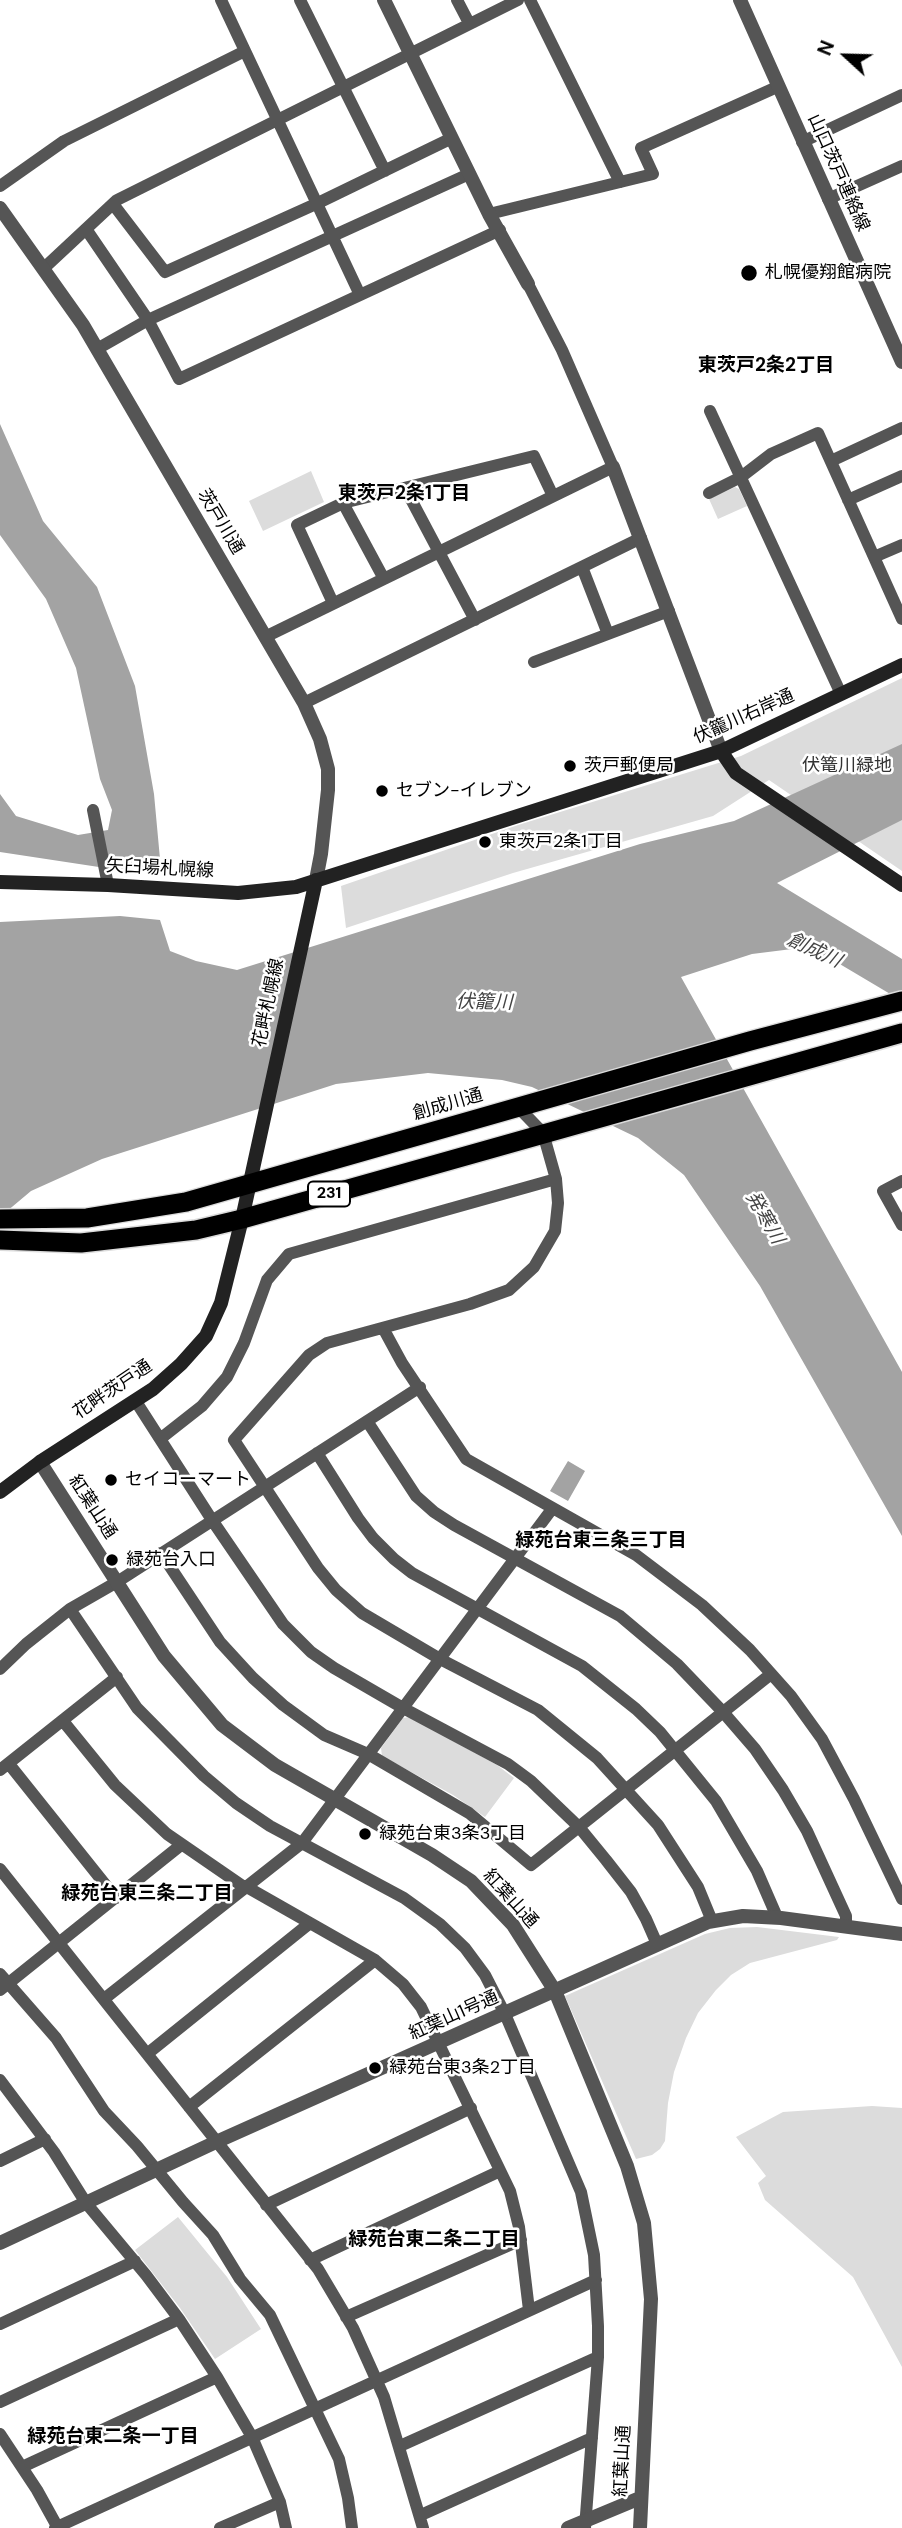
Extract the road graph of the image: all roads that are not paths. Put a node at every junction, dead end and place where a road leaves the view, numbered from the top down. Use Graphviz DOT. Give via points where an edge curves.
graph roads {
  1 [pos="221,0"];
  2 [pos="300,0"];
  3 [pos="384,0"];
  4 [pos="457,0"];
  5 [pos="518,0"];
  6 [pos="530,0"];
  7 [pos="740,0"];
  8 [pos="469,23"];
  9 [pos="245,51"];
  10 [pos="410,54"];
  11 [pos="343,87"];
  12 [pos="777,87"];
  13 [pos="902,95"];
  14 [pos="278,120"];
  15 [pos="452,138"];
  16 [pos="802,142"];
  17 [pos="902,166"];
  18 [pos="385,171"];
  19 [pos="470,174"];
  20 [pos="620,181"];
  21 [pos="0,186"];
  22 [pos="828,199"];
  23 [pos="318,203"];
  24 [pos="113,204"];
  25 [pos="0,208"];
  26 [pos="489,214"];
  27 [pos="86,229"];
  28 [pos="500,230"];
  29 [pos="333,237"];
  30 [pos="43,269"];
  31 [pos="528,284"];
  32 [pos="360,295"];
  33 [pos="148,320"];
  34 [pos="97,349"];
  35 [pos="902,362"];
  36 [pos="710,411"];
  37 [pos="902,428"];
  38 [pos="831,461"];
  39 [pos="612,467"];
  40 [pos="902,476"];
  41 [pos="741,477"];
  42 [pos="405,488"];
  43 [pos="709,493"];
  44 [pos="553,496"];
  45 [pos="848,500"];
  46 [pos="343,503"];
  47 [pos="641,538"];
  48 [pos="902,545"];
  49 [pos="439,552"];
  50 [pos="874,557"];
  51 [pos="582,567"];
  52 [pos="384,579"];
  53 [pos="333,603"];
  54 [pos="669,611"];
  55 [pos="902,617"];
  56 [pos="475,620"];
  57 [pos="608,634"];
  58 [pos="265,637"];
  59 [pos="534,662"];
  60 [pos="902,665"];
  61 [pos="841,694"];
  62 [pos="304,703"];
  63 [pos="721,751"];
  64 [pos="93,810"];
  65 [pos="107,879"];
  66 [pos="316,880"];
  67 [pos="0,882"];
  68 [pos="902,886"];
  69 [pos="902,1001"];
  70 [pos="902,1033"];
  71 [pos="520,1106"];
  72 [pos="542,1133"];
  73 [pos="260,1134"];
  74 [pos="555,1179"];
  75 [pos="902,1181"];
  76 [pos="250,1184"];
  77 [pos="0,1219"];
  78 [pos="242,1219"];
  79 [pos="902,1226"];
  80 [pos="0,1240"];
  81 [pos="383,1328"];
  82 [pos="419,1387"];
  83 [pos="135,1401"];
  84 [pos="366,1421"];
  85 [pos="160,1439"];
  86 [pos="317,1453"];
  87 [pos="40,1462"];
  88 [pos="264,1487"];
  89 [pos="0,1492"];
  90 [pos="552,1509"];
  91 [pos="212,1520"];
  92 [pos="161,1553"];
  93 [pos="515,1559"];
  94 [pos="117,1582"];
  95 [pos="70,1609"];
  96 [pos="477,1609"];
  97 [pos="440,1659"];
  98 [pos="0,1669"];
  99 [pos="771,1674"];
  100 [pos="117,1677"];
  101 [pos="403,1708"];
  102 [pos="723,1712"];
  103 [pos="63,1721"];
  104 [pos="676,1751"];
  105 [pos="368,1754"];
  106 [pos="4,1767"];
  107 [pos="626,1790"];
  108 [pos="334,1799"];
  109 [pos="579,1826"];
  110 [pos="302,1843"];
  111 [pos="181,1845"];
  112 [pos="0,1870"];
  113 [pos="244,1887"];
  114 [pos="116,1898"];
  115 [pos="902,1899"];
  116 [pos="777,1917"];
  117 [pos="712,1921"];
  118 [pos="310,1923"];
  119 [pos="846,1927"];
  120 [pos="902,1934"];
  121 [pos="60,1944"];
  122 [pos="657,1944"];
  123 [pos="375,1960"];
  124 [pos="3,1983"];
  125 [pos="555,1991"];
  126 [pos="104,1999"];
  127 [pos="505,2014"];
  128 [pos="440,2043"];
  129 [pos="147,2054"];
  130 [pos="0,2080"];
  131 [pos="189,2108"];
  132 [pos="471,2108"];
  133 [pos="45,2139"];
  134 [pos="216,2142"];
  135 [pos="0,2161"];
  136 [pos="157,2171"];
  137 [pos="500,2171"];
  138 [pos="86,2203"];
  139 [pos="266,2204"];
  140 [pos="521,2240"];
  141 [pos="0,2243"];
  142 [pos="310,2260"];
  143 [pos="135,2261"];
  144 [pos="596,2280"];
  145 [pos="529,2310"];
  146 [pos="346,2317"];
  147 [pos="179,2319"];
  148 [pos="0,2324"];
  149 [pos="597,2357"];
  150 [pos="217,2377"];
  151 [pos="376,2379"];
  152 [pos="0,2402"];
  153 [pos="315,2408"];
  154 [pos="0,2434"];
  155 [pos="252,2437"];
  156 [pos="592,2438"];
  157 [pos="400,2446"];
  158 [pos="22,2467"];
  159 [pos="640,2498"];
  160 [pos="280,2502"];
  161 [pos="422,2521"];
  162 [pos="585,2524"];
  163 [pos="57,2528"];
  164 [pos="220,2528"];
  165 [pos="286,2528"];
  166 [pos="352,2528"];
  167 [pos="568,2528"];
  168 [pos="640,2528"];
  1 -- 9 [label="street"];
  2 -- 11 [label="street"];
  3 -- 10 [label="street"];
  4 -- 8 [label="street"];
  5 -- 8 [label="street"];
  6 -- 20 [label="street"];
  7 -- 12 [label="street, 山口茨戸連絡線"];
  8 -- 10 [label="street"];
  9 -- 14 [label="street"];
  9 -- 21 [label="street" via="64,141"];
  10 -- 11 [label="street"];
  10 -- 15 [label="street"];
  11 -- 14 [label="street"];
  11 -- 18 [label="street"];
  12 -- 16 [label="street, 山口茨戸連絡線"];
  12 -- 20 [label="street" via="641,148 653,174"];
  13 -- 16 [label="street"];
  14 -- 23 [label="street"];
  14 -- 24 [label="street"];
  15 -- 18 [label="street"];
  15 -- 19 [label="street"];
  16 -- 22 [label="street, 山口茨戸連絡線"];
  17 -- 22 [label="street"];
  18 -- 23 [label="street"];
  19 -- 26 [label="street"];
  19 -- 29 [label="street"];
  20 -- 26 [label="street"];
  22 -- 35 [label="street, 山口茨戸連絡線"];
  23 -- 24 [label="street" via="165,272"];
  23 -- 29 [label="street"];
  24 -- 27 [label="street"];
  25 -- 30 [label="street, 茨戸川通"];
  26 -- 28 [label="street"];
  27 -- 30 [label="street"];
  27 -- 33 [label="street"];
  28 -- 31 [label="street"];
  28 -- 32 [label="street"];
  29 -- 32 [label="street"];
  29 -- 33 [label="street"];
  30 -- 34 [label="street, 茨戸川通"];
  31 -- 39 [label="street"];
  32 -- 33 [label="street" via="179,379"];
  33 -- 34 [label="street"];
  34 -- 58 [label="street, 茨戸川通"];
  36 -- 41 [label="street"];
  37 -- 38 [label="street"];
  38 -- 41 [label="street" via="818,433 771,454"];
  38 -- 45 [label="street"];
  39 -- 44 [label="street"];
  39 -- 47 [label="street"];
  40 -- 45 [label="street"];
  41 -- 43 [label="street"];
  41 -- 61 [label="street"];
  42 -- 44 [label="street" via="534,456"];
  42 -- 46 [label="street"];
  42 -- 49 [label="street"];
  44 -- 49 [label="street"];
  45 -- 50 [label="street"];
  46 -- 52 [label="street"];
  46 -- 53 [label="street" via="297,525"];
  47 -- 51 [label="street"];
  47 -- 54 [label="street"];
  48 -- 50 [label="street"];
  49 -- 52 [label="street"];
  49 -- 56 [label="street"];
  50 -- 55 [label="street"];
  51 -- 56 [label="street"];
  51 -- 57 [label="street"];
  52 -- 53 [label="street"];
  53 -- 58 [label="street"];
  54 -- 57 [label="street"];
  54 -- 63 [label="street"];
  56 -- 62 [label="street"];
  57 -- 59 [label="street"];
  58 -- 62 [label="street, 茨戸川通"];
  60 -- 61 [label="main road, 伏籠川右岸通"];
  61 -- 63 [label="main road, 伏籠川右岸通"];
  62 -- 66 [label="street, 茨戸川通" via="328,769"];
  63 -- 66 [label="main road, 伏籠川右岸通"];
  63 -- 68 [label="main road" via="736,773"];
  64 -- 65 [label="street"];
  65 -- 66 [label="main road, 矢臼場札幌線" via="238,893"];
  65 -- 67 [label="main road, 矢臼場札幌線"];
  66 -- 73 [label="main road, 花畔札幌線"];
  69 -- 71 [label="highway, 創成川通 / 231"];
  70 -- 72 [label="highway, 231"];
  71 -- 72 [label="street"];
  71 -- 76 [label="highway, 創成川通 / 231"];
  72 -- 74 [label="street"];
  72 -- 78 [label="highway, 231"];
  73 -- 76 [label="main road, 花畔茨戸通"];
  74 -- 81 [label="street" via="555,1231 534,1267 509,1290"];
  74 -- 85 [label="street" via="289,1254 267,1280 227,1377 202,1406"];
  75 -- 79 [label="street" via="883,1191"];
  76 -- 77 [label="highway, 創成川通 / 231" via="186,1202 87,1218"];
  76 -- 78 [label="main road, 花畔茨戸通"];
  78 -- 80 [label="highway, 231" via="196,1230 81,1243"];
  78 -- 83 [label="main road, 花畔茨戸通" via="221,1303 206,1336 181,1364"];
  81 -- 82 [label="street"];
  81 -- 88 [label="street" via="327,1343 309,1355 234,1440"];
  82 -- 84 [label="street"];
  82 -- 90 [label="street" via="466,1459"];
  83 -- 85 [label="street"];
  83 -- 87 [label="main road, 花畔茨戸通"];
  84 -- 86 [label="street"];
  84 -- 93 [label="street" via="416,1496 454,1525"];
  85 -- 91 [label="street"];
  86 -- 88 [label="street"];
  86 -- 96 [label="street" via="366,1528 394,1559"];
  87 -- 89 [label="main road, 花畔茨戸通"];
  87 -- 94 [label="street, 紅葉山通"];
  88 -- 91 [label="street"];
  88 -- 97 [label="street" via="336,1590 362,1613"];
  90 -- 93 [label="street"];
  90 -- 99 [label="street" via="636,1555 702,1605"];
  91 -- 92 [label="street"];
  91 -- 101 [label="street" via="284,1624 311,1652"];
  92 -- 94 [label="street"];
  92 -- 105 [label="street" via="220,1642 253,1678 324,1735"];
  93 -- 96 [label="street"];
  93 -- 102 [label="street" via="620,1616 677,1664"];
  94 -- 95 [label="street"];
  94 -- 108 [label="street, 紅葉山通" via="164,1656 222,1725 275,1765"];
  95 -- 98 [label="street"];
  95 -- 100 [label="street"];
  96 -- 97 [label="street"];
  96 -- 104 [label="street" via="590,1672 636,1709"];
  97 -- 101 [label="street"];
  97 -- 107 [label="street" via="538,1710 597,1758"];
  99 -- 102 [label="street"];
  99 -- 115 [label="street" via="822,1739"];
  100 -- 103 [label="street"];
  100 -- 110 [label="street" via="137,1708 204,1776 236,1803"];
  101 -- 105 [label="street"];
  101 -- 109 [label="street" via="508,1764"];
  102 -- 104 [label="street"];
  102 -- 119 [label="street" via="755,1749 807,1831 846,1916"];
  103 -- 106 [label="street"];
  103 -- 111 [label="street" via="115,1785"];
  104 -- 107 [label="street"];
  104 -- 116 [label="street" via="735,1832"];
  105 -- 108 [label="street"];
  105 -- 109 [label="street" via="470,1814 531,1865"];
  106 -- 114 [label="street"];
  107 -- 109 [label="street"];
  107 -- 117 [label="street" via="680,1857"];
  108 -- 110 [label="street"];
  108 -- 125 [label="street, 紅葉山通" via="471,1881 513,1925"];
  109 -- 122 [label="street" via="631,1892"];
  110 -- 113 [label="street"];
  110 -- 127 [label="street" via="404,1898 440,1924 478,1966"];
  111 -- 113 [label="street"];
  111 -- 114 [label="street"];
  112 -- 121 [label="street"];
  113 -- 118 [label="street"];
  113 -- 126 [label="street"];
  114 -- 121 [label="street"];
  116 -- 117 [label="street, 紅葉山1号通"];
  116 -- 119 [label="street, 紅葉山1号通"];
  117 -- 122 [label="street, 紅葉山1号通"];
  118 -- 123 [label="street"];
  118 -- 129 [label="street"];
  119 -- 120 [label="street, 紅葉山1号通"];
  121 -- 124 [label="street"];
  121 -- 126 [label="street"];
  122 -- 125 [label="street, 紅葉山1号通"];
  123 -- 128 [label="street" via="403,1984"];
  123 -- 131 [label="street"];
  124 -- 136 [label="street" via="61,2045 104,2111"];
  125 -- 127 [label="street, 紅葉山1号通"];
  125 -- 159 [label="street, 紅葉山通" via="627,2166 645,2223 651,2299"];
  126 -- 129 [label="street"];
  127 -- 128 [label="street, 紅葉山1号通"];
  127 -- 144 [label="street" via="581,2192"];
  128 -- 132 [label="street"];
  128 -- 134 [label="street, 紅葉山1号通"];
  129 -- 131 [label="street"];
  130 -- 133 [label="street"];
  131 -- 134 [label="street"];
  132 -- 137 [label="street"];
  132 -- 139 [label="street"];
  133 -- 135 [label="street"];
  133 -- 138 [label="street"];
  134 -- 136 [label="street, 紅葉山1号通"];
  134 -- 139 [label="street"];
  136 -- 138 [label="street, 紅葉山1号通"];
  136 -- 153 [label="street" via="213,2235 240,2279 270,2315"];
  137 -- 140 [label="street" via="510,2191"];
  137 -- 142 [label="street"];
  138 -- 141 [label="street, 紅葉山1号通"];
  138 -- 143 [label="street"];
  139 -- 142 [label="street"];
  140 -- 145 [label="street"];
  140 -- 146 [label="street"];
  142 -- 146 [label="street"];
  143 -- 147 [label="street"];
  143 -- 148 [label="street"];
  144 -- 145 [label="street"];
  144 -- 149 [label="street"];
  145 -- 151 [label="street"];
  146 -- 151 [label="street"];
  147 -- 150 [label="street"];
  147 -- 152 [label="street"];
  149 -- 156 [label="street"];
  149 -- 157 [label="street"];
  150 -- 155 [label="street"];
  150 -- 158 [label="street"];
  151 -- 153 [label="street"];
  151 -- 157 [label="street"];
  153 -- 155 [label="street"];
  153 -- 166 [label="street" via="339,2459"];
  154 -- 158 [label="street"];
  155 -- 160 [label="street"];
  155 -- 163 [label="street"];
  156 -- 161 [label="street"];
  156 -- 162 [label="street"];
  157 -- 161 [label="street"];
  158 -- 163 [label="street"];
  159 -- 162 [label="street"];
  159 -- 168 [label="street, 紅葉山通"];
  160 -- 164 [label="street"];
  160 -- 165 [label="street"];
  162 -- 167 [label="street"];
}
